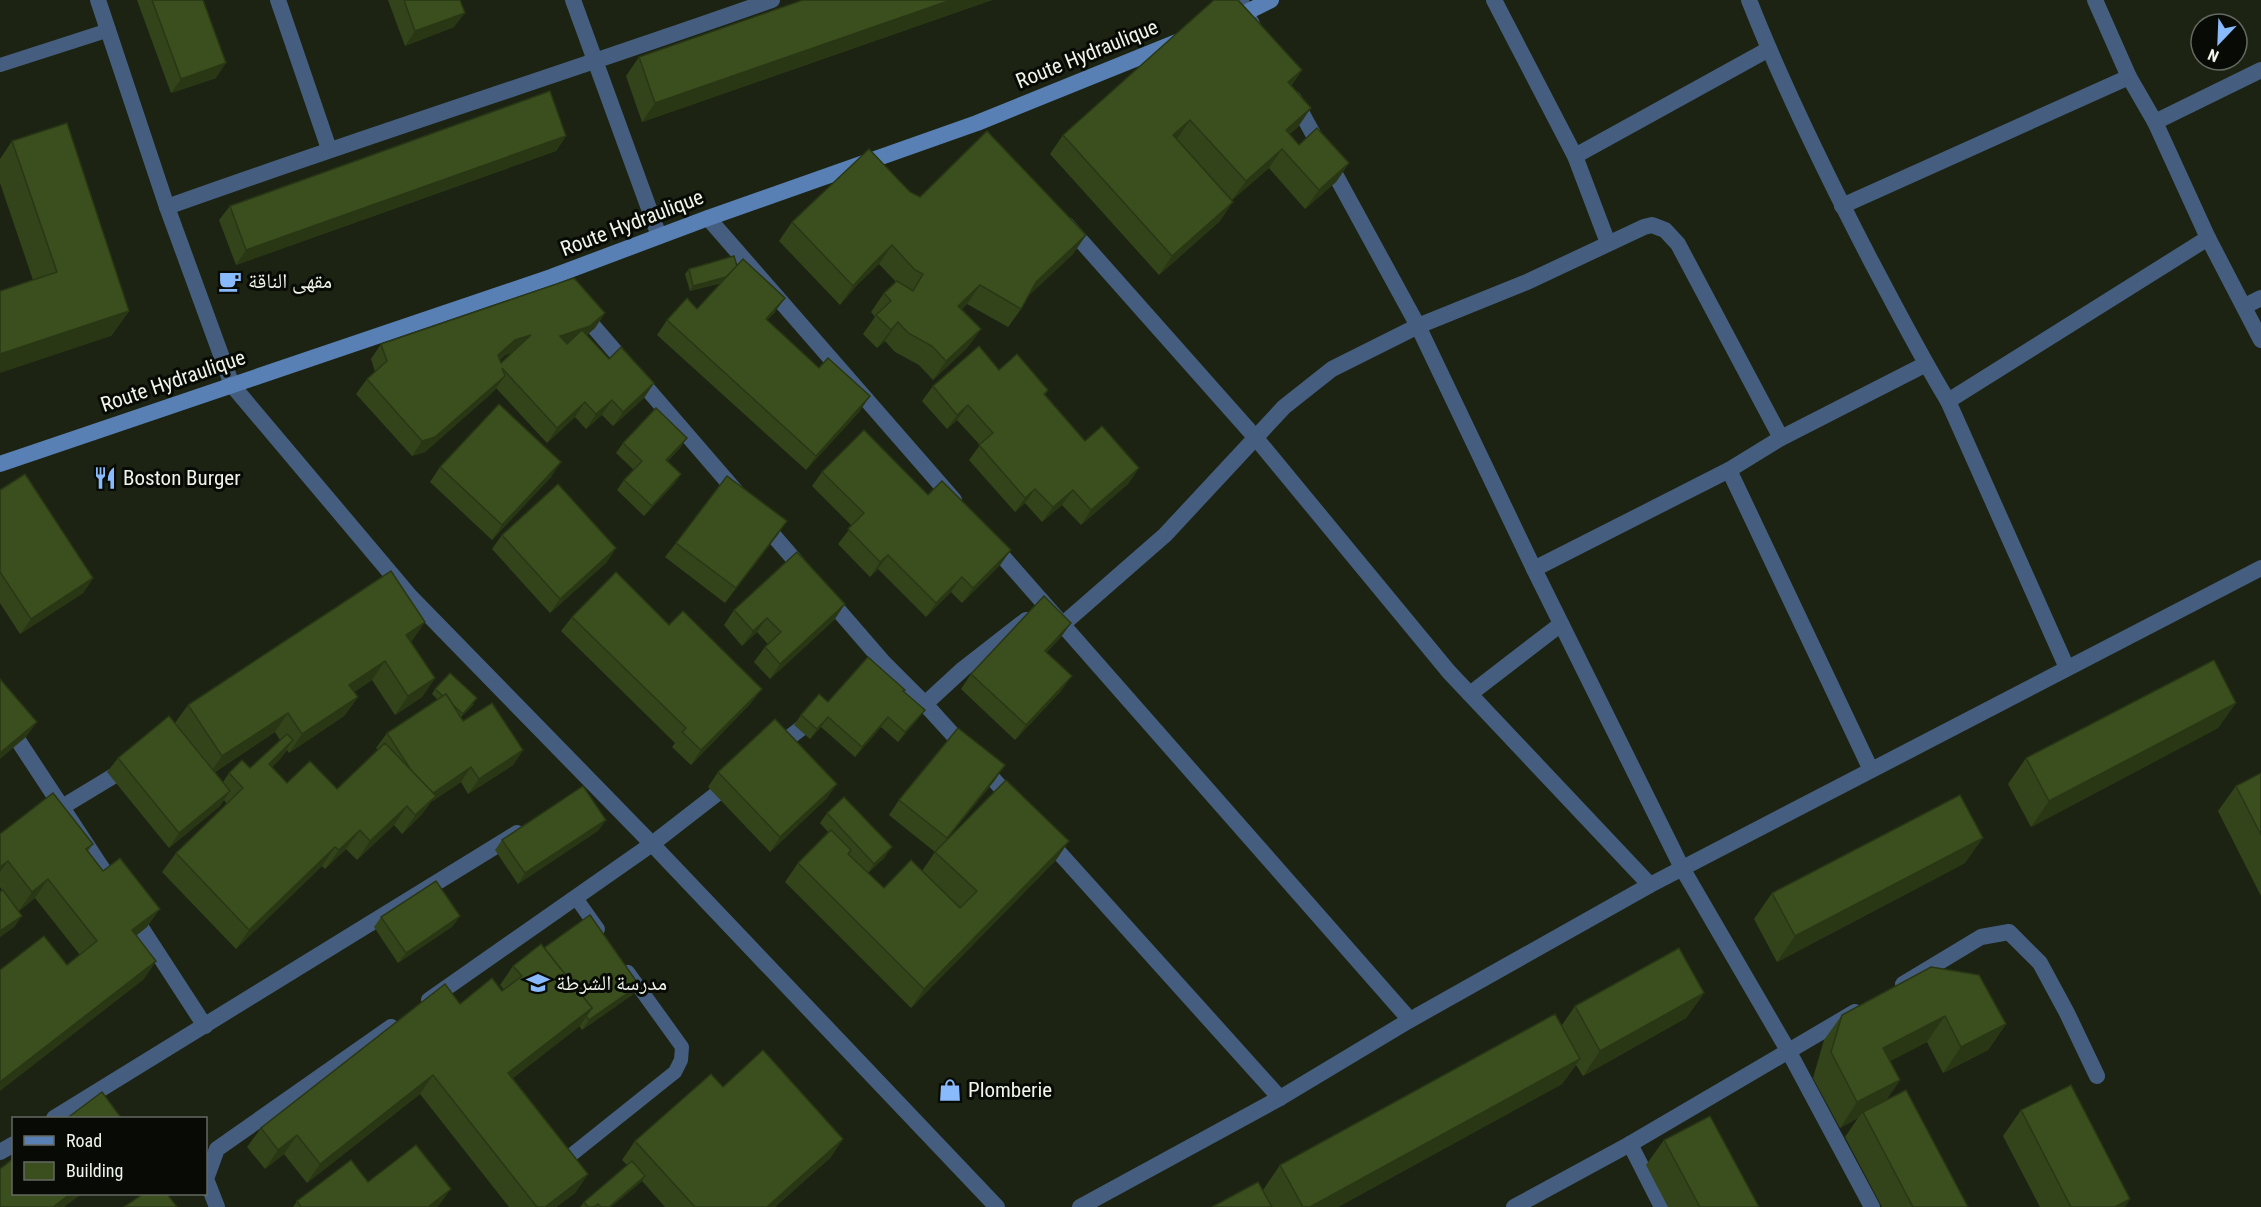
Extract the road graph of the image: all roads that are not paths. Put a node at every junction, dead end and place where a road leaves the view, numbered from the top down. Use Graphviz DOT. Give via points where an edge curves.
graph roads {
  1 [pos="98,0"];
  2 [pos="279,0"];
  3 [pos="573,0"];
  4 [pos="772,0"];
  5 [pos="1271,0"];
  6 [pos="1494,0"];
  7 [pos="1749,0"];
  8 [pos="2095,0"];
  9 [pos="1243,7"];
  10 [pos="1214,27"];
  11 [pos="109,30"];
  12 [pos="1258,34"];
  13 [pos="1193,36"];
  14 [pos="1769,49"];
  15 [pos="596,62"];
  16 [pos="0,66"];
  17 [pos="2261,70"];
  18 [pos="2129,77"];
  19 [pos="1287,87"];
  20 [pos="2155,122"];
  21 [pos="329,149"];
  22 [pos="1575,156"];
  23 [pos="1842,206"];
  24 [pos="167,207"];
  25 [pos="1056,213"];
  26 [pos="708,218"];
  27 [pos="659,236"];
  28 [pos="2208,238"];
  29 [pos="1608,243"];
  30 [pos="559,286"];
  31 [pos="2261,298"];
  32 [pos="2245,306"];
  33 [pos="1418,326"];
  34 [pos="2261,340"];
  35 [pos="1926,364"];
  36 [pos="232,385"];
  37 [pos="1948,401"];
  38 [pos="1255,437"];
  39 [pos="1781,438"];
  40 [pos="0,464"];
  41 [pos="1729,470"];
  42 [pos="966,515"];
  43 [pos="982,533"];
  44 [pos="2261,568"];
  45 [pos="1534,569"];
  46 [pos="1044,604"];
  47 [pos="1062,624"];
  48 [pos="1561,624"];
  49 [pos="2067,668"];
  50 [pos="1470,694"];
  51 [pos="925,704"];
  52 [pos="828,707"];
  53 [pos="0,713"];
  54 [pos="145,757"];
  55 [pos="763,758"];
  56 [pos="1871,770"];
  57 [pos="745,772"];
  58 [pos="63,807"];
  59 [pos="534,822"];
  60 [pos="27,829"];
  61 [pos="652,844"];
  62 [pos="1682,868"];
  63 [pos="1650,885"];
  64 [pos="576,898"];
  65 [pos="609,944"];
  66 [pos="622,963"];
  67 [pos="1886,994"];
  68 [pos="1866,1005"];
  69 [pos="420,1007"];
  70 [pos="401,1020"];
  71 [pos="1410,1020"];
  72 [pos="205,1026"];
  73 [pos="1789,1052"];
  74 [pos="2097,1076"];
  75 [pos="1280,1098"];
  76 [pos="57,1117"];
  77 [pos="1630,1144"];
  78 [pos="566,1160"];
  79 [pos="207,1176"];
  80 [pos="207,1182"];
  81 [pos="217,1207"];
  82 [pos="997,1207"];
  83 [pos="1080,1207"];
  84 [pos="1514,1207"];
  85 [pos="1662,1207"];
  86 [pos="1872,1207"];
  1 -- 11 [label="street"];
  2 -- 21 [label="street"];
  3 -- 15 [label="street"];
  4 -- 15 [label="street"];
  5 -- 9 [label="main road"];
  6 -- 22 [label="street"];
  7 -- 14 [label="street"];
  8 -- 18 [label="street"];
  9 -- 10 [label="main road"];
  9 -- 12 [label="street"];
  11 -- 16 [label="lane"];
  11 -- 24 [label="street"];
  13 -- 26 [label="main road, Route Hydraulique" via="981,128"];
  14 -- 22 [label="street"];
  14 -- 23 [label="street"];
  15 -- 21 [label="street"];
  15 -- 27 [label="street"];
  17 -- 20 [label="street"];
  18 -- 20 [label="street"];
  18 -- 23 [label="street"];
  19 -- 33 [label="street"];
  20 -- 28 [label="street"];
  21 -- 24 [label="street"];
  22 -- 29 [label="street"];
  23 -- 35 [label="street"];
  24 -- 36 [label="street"];
  25 -- 38 [label="street"];
  26 -- 27 [label="main road, Route Hydraulique"];
  26 -- 42 [label="street"];
  27 -- 30 [label="main road, Route Hydraulique"];
  28 -- 32 [label="street"];
  28 -- 37 [label="street"];
  29 -- 33 [label="street" via="1527,282"];
  29 -- 39 [label="street" via="1644,227 1657,226 1677,244"];
  30 -- 36 [label="main road, Route Hydraulique"];
  30 -- 51 [label="street" via="879,667"];
  31 -- 32 [label="street"];
  32 -- 34 [label="street"];
  33 -- 38 [label="street" via="1332,369 1284,407"];
  33 -- 45 [label="street"];
  35 -- 37 [label="street"];
  35 -- 39 [label="street"];
  36 -- 40 [label="main road, Route Hydraulique"];
  36 -- 61 [label="street" via="404,598 589,788"];
  37 -- 49 [label="street"];
  38 -- 47 [label="street" via="1165,535"];
  38 -- 50 [label="street"];
  39 -- 41 [label="street"];
  41 -- 45 [label="street"];
  41 -- 56 [label="street"];
  43 -- 46 [label="street"];
  44 -- 49 [label="street"];
  45 -- 48 [label="street"];
  46 -- 47 [label="street"];
  46 -- 51 [label="street"];
  47 -- 71 [label="street"];
  48 -- 50 [label="street"];
  48 -- 62 [label="street"];
  49 -- 56 [label="street"];
  50 -- 63 [label="street"];
  51 -- 75 [label="street"];
  52 -- 55 [label="street"];
  53 -- 58 [label="street"];
  54 -- 58 [label="street"];
  56 -- 62 [label="street"];
  57 -- 61 [label="street"];
  58 -- 60 [label="street"];
  58 -- 72 [label="street"];
  59 -- 72 [label="street"];
  61 -- 64 [label="street"];
  61 -- 82 [label="street"];
  62 -- 63 [label="street"];
  62 -- 73 [label="street"];
  63 -- 71 [label="street"];
  64 -- 65 [label="lane"];
  64 -- 69 [label="street"];
  66 -- 78 [label="lane" via="682,1047 681,1060 675,1072"];
  67 -- 74 [label="street" via="1981,937 2009,932 2040,963"];
  68 -- 73 [label="street"];
  70 -- 79 [label="street" via="217,1149"];
  71 -- 75 [label="street"];
  72 -- 76 [label="street"];
  73 -- 77 [label="street"];
  73 -- 86 [label="street"];
  75 -- 83 [label="street"];
  77 -- 84 [label="street"];
  77 -- 85 [label="street"];
  80 -- 81 [label="street"];
}
